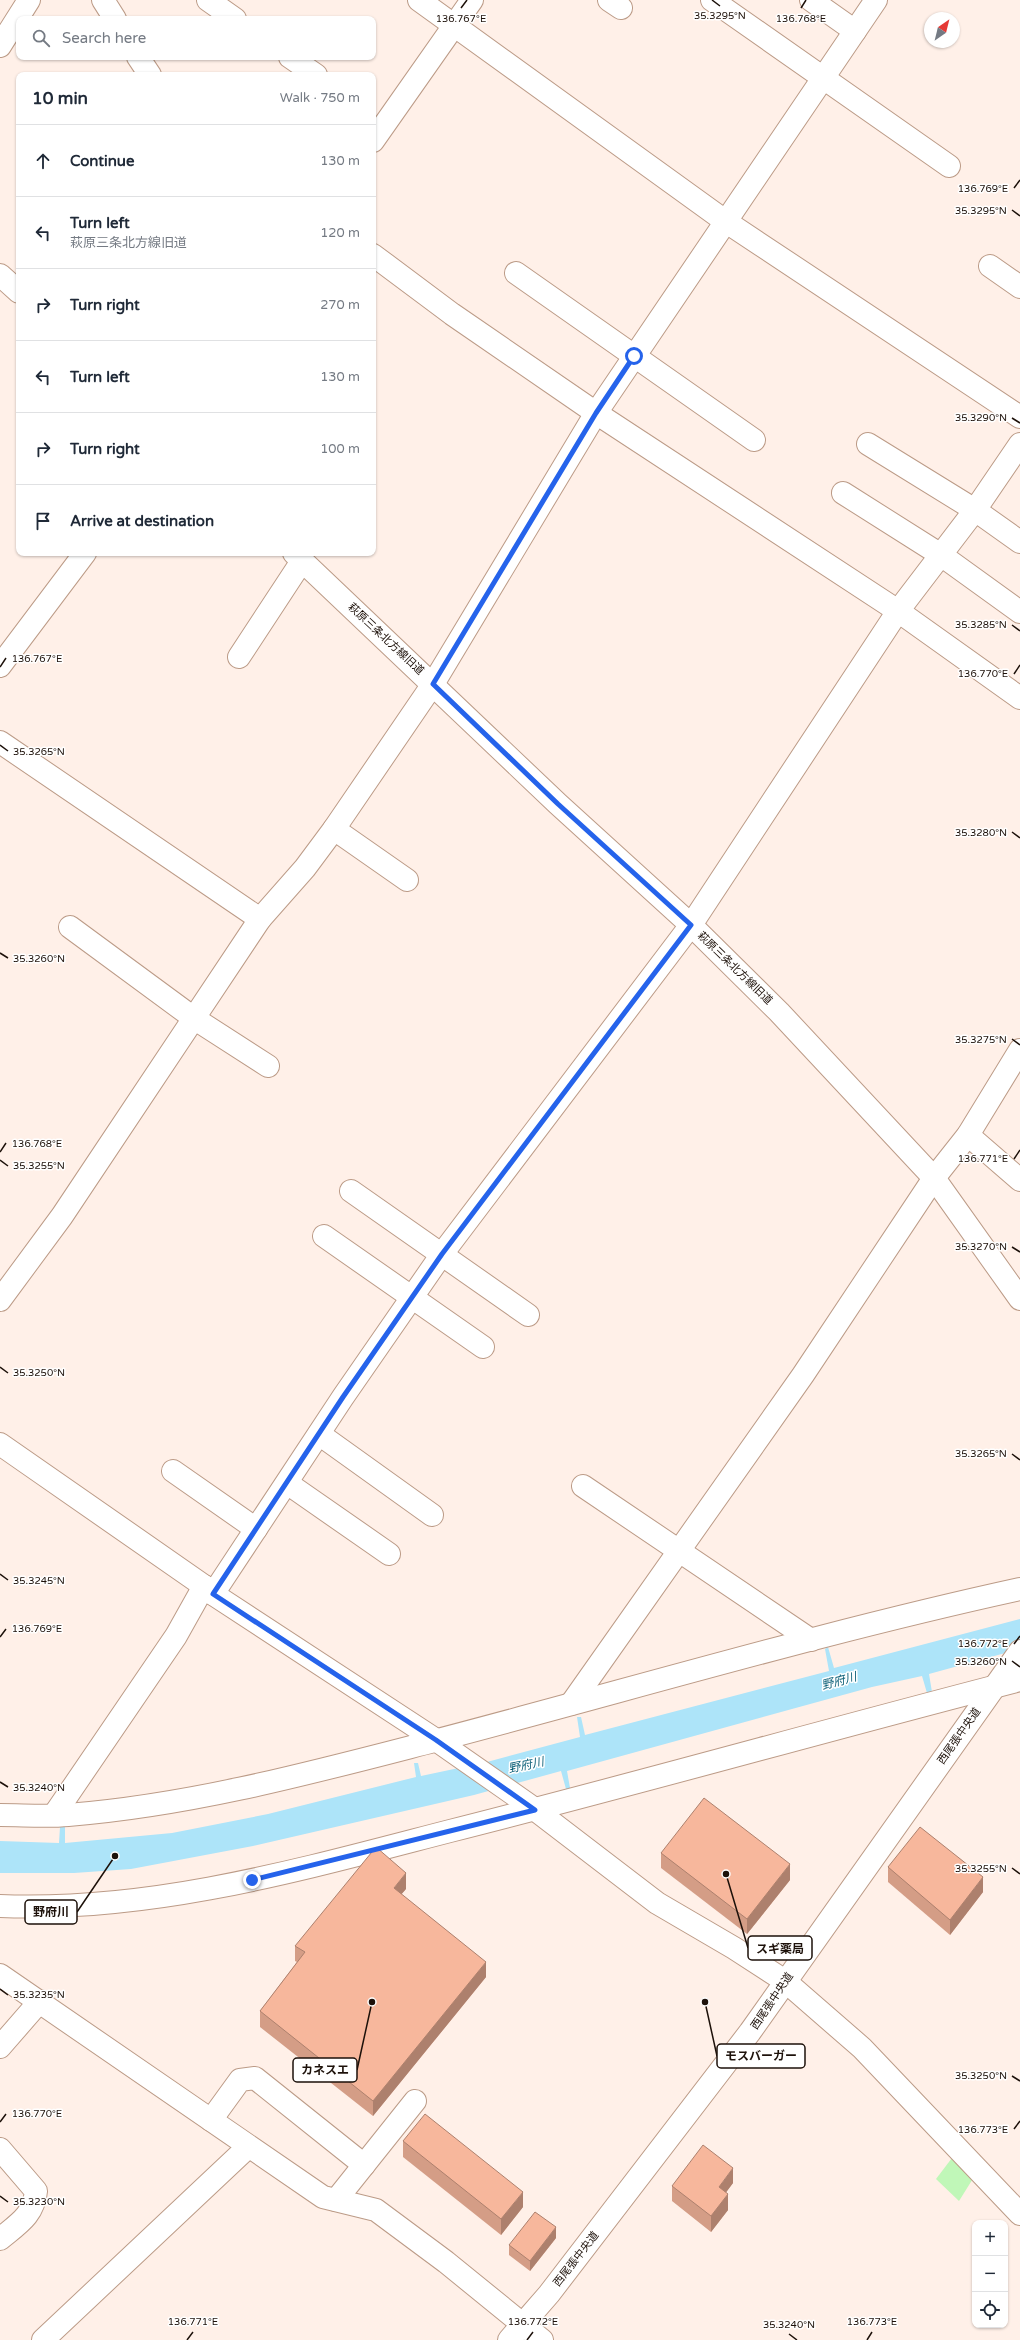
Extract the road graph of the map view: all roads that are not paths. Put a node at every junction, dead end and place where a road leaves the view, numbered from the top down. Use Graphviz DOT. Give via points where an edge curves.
graph roads {
  1 [pos="29,0"];
  2 [pos="103,0"];
  3 [pos="208,0"];
  4 [pos="419,0"];
  5 [pos="472,0"];
  6 [pos="712,0"];
  7 [pos="811,0"];
  8 [pos="876,0"];
  9 [pos="19,16"];
  10 [pos="113,16"];
  11 [pos="231,16"];
  12 [pos="16,21"];
  13 [pos="455,27"];
  14 [pos="855,31"];
  15 [pos="0,46"];
  16 [pos="140,60"];
  17 [pos="294,60"];
  18 [pos="148,72"];
  19 [pos="312,72"];
  20 [pos="823,78"];
  21 [pos="379,119"];
  22 [pos="376,130"];
  23 [pos="949,166"];
  24 [pos="725,221"];
  25 [pos="376,257"];
  26 [pos="990,266"];
  27 [pos="516,273"];
  28 [pos="0,275"];
  29 [pos="1020,287"];
  30 [pos="16,289"];
  31 [pos="634,356"];
  32 [pos="596,413"];
  33 [pos="1020,418"];
  34 [pos="754,440"];
  35 [pos="868,444"];
  36 [pos="1020,444"];
  37 [pos="844,493"];
  38 [pos="975,510"];
  39 [pos="1020,542"];
  40 [pos="941,555"];
  41 [pos="83,556"];
  42 [pos="298,557"];
  43 [pos="898,611"];
  44 [pos="1020,612"];
  45 [pos="239,657"];
  46 [pos="0,666"];
  47 [pos="433,684"];
  48 [pos="1020,698"];
  49 [pos="0,742"];
  50 [pos="334,829"];
  51 [pos="407,880"];
  52 [pos="260,919"];
  53 [pos="691,925"];
  54 [pos="70,928"];
  55 [pos="195,1019"];
  56 [pos="1020,1050"];
  57 [pos="268,1066"];
  58 [pos="968,1135"];
  59 [pos="934,1178"];
  60 [pos="1020,1180"];
  61 [pos="351,1191"];
  62 [pos="324,1236"];
  63 [pos="442,1254"];
  64 [pos="412,1297"];
  65 [pos="1020,1299"];
  66 [pos="0,1300"];
  67 [pos="528,1315"];
  68 [pos="483,1347"];
  69 [pos="319,1434"];
  70 [pos="0,1444"];
  71 [pos="173,1471"];
  72 [pos="287,1483"];
  73 [pos="583,1486"];
  74 [pos="432,1515"];
  75 [pos="256,1529"];
  76 [pos="678,1550"];
  77 [pos="389,1554"];
  78 [pos="1020,1589"];
  79 [pos="208,1590"];
  80 [pos="811,1640"];
  81 [pos="1020,1650"];
  82 [pos="1020,1680"];
  83 [pos="994,1687"];
  84 [pos="571,1704"];
  85 [pos="441,1743"];
  86 [pos="532,1807"];
  87 [pos="0,1815"];
  88 [pos="54,1815"];
  89 [pos="0,1906"];
  90 [pos="0,1975"];
  91 [pos="785,1981"];
  92 [pos="40,2001"];
  93 [pos="0,2047"];
  94 [pos="415,2101"];
  95 [pos="211,2120"];
  96 [pos="248,2147"];
  97 [pos="0,2149"];
  98 [pos="364,2165"];
  99 [pos="336,2200"];
  100 [pos="1020,2214"];
  101 [pos="0,2239"];
  102 [pos="523,2324"];
  103 [pos="43,2340"];
  104 [pos="509,2340"];
  105 [pos="542,2340"];
  1 -- 9 [label="street"];
  2 -- 10 [label="street"];
  3 -- 11 [label="street"];
  4 -- 13 [label="street"];
  5 -- 13 [label="street"];
  6 -- 20 [label="street"];
  7 -- 14 [label="street"];
  8 -- 14 [label="street"];
  12 -- 15 [label="street"];
  13 -- 21 [label="street"];
  13 -- 24 [label="street"];
  14 -- 20 [label="street"];
  16 -- 18 [label="street"];
  17 -- 19 [label="street"];
  20 -- 23 [label="street"];
  20 -- 24 [label="street"];
  21 -- 22 [label="street"];
  24 -- 31 [label="street"];
  24 -- 33 [label="street"];
  25 -- 32 [label="street" via="452,314"];
  26 -- 29 [label="street"];
  27 -- 31 [label="street"];
  28 -- 30 [label="street"];
  31 -- 32 [label="street"];
  31 -- 34 [label="street"];
  32 -- 43 [label="street"];
  32 -- 47 [label="street"];
  35 -- 38 [label="street"];
  36 -- 38 [label="street"];
  37 -- 40 [label="street"];
  38 -- 39 [label="street"];
  38 -- 40 [label="street"];
  40 -- 43 [label="street"];
  40 -- 44 [label="street"];
  41 -- 46 [label="street"];
  42 -- 45 [label="street"];
  42 -- 47 [label="street, 萩原三条北方線旧道"];
  43 -- 48 [label="street"];
  43 -- 53 [label="street"];
  47 -- 50 [label="street"];
  47 -- 53 [label="street, 萩原三条北方線旧道" via="558,804"];
  49 -- 52 [label="street"];
  50 -- 51 [label="street"];
  50 -- 52 [label="street" via="305,868"];
  52 -- 55 [label="street"];
  53 -- 59 [label="street, 萩原三条北方線旧道" via="779,1012"];
  53 -- 63 [label="street"];
  54 -- 55 [label="street"];
  55 -- 57 [label="street"];
  55 -- 66 [label="street" via="62,1216"];
  56 -- 58 [label="street"];
  58 -- 59 [label="street"];
  58 -- 60 [label="street"];
  59 -- 65 [label="street, 萩原三条北方線旧道"];
  59 -- 76 [label="street" via="785,1400"];
  61 -- 63 [label="street"];
  62 -- 64 [label="street"];
  63 -- 64 [label="street"];
  63 -- 67 [label="street"];
  64 -- 68 [label="street"];
  64 -- 69 [label="street"];
  69 -- 72 [label="street"];
  69 -- 74 [label="street"];
  70 -- 79 [label="street"];
  71 -- 75 [label="street"];
  72 -- 75 [label="street"];
  72 -- 77 [label="street"];
  73 -- 76 [label="street"];
  75 -- 79 [label="street"];
  76 -- 80 [label="street"];
  76 -- 84 [label="street"];
  78 -- 80 [label="street" via="913,1612"];
  79 -- 85 [label="street"];
  79 -- 88 [label="street"];
  80 -- 84 [label="street"];
  81 -- 83 [label="street, 西尾張中央道"];
  82 -- 83 [label="street"];
  83 -- 86 [label="street"];
  83 -- 91 [label="street, 西尾張中央道"];
  84 -- 85 [label="street"];
  85 -- 86 [label="street"];
  85 -- 88 [label="street" via="253,1786 157,1804"];
  86 -- 89 [label="street" via="281,1874 167,1897 36,1908"];
  86 -- 91 [label="street" via="657,1903"];
  87 -- 88 [label="street"];
  90 -- 92 [label="street"];
  91 -- 100 [label="street" via="862,2048"];
  91 -- 102 [label="street, 西尾張中央道" via="750,2032 549,2294"];
  92 -- 93 [label="street"];
  92 -- 95 [label="street"];
  94 -- 98 [label="street"];
  95 -- 96 [label="street"];
  95 -- 98 [label="street" via="240,2080 255,2078"];
  96 -- 99 [label="street" via="323,2197"];
  96 -- 103 [label="street"];
  97 -- 101 [label="street" via="36,2190 35,2203 25,2218"];
  98 -- 99 [label="street"];
  99 -- 102 [label="street" via="376,2210"];
  102 -- 104 [label="street, 西尾張中央道"];
  102 -- 105 [label="street"];
}
